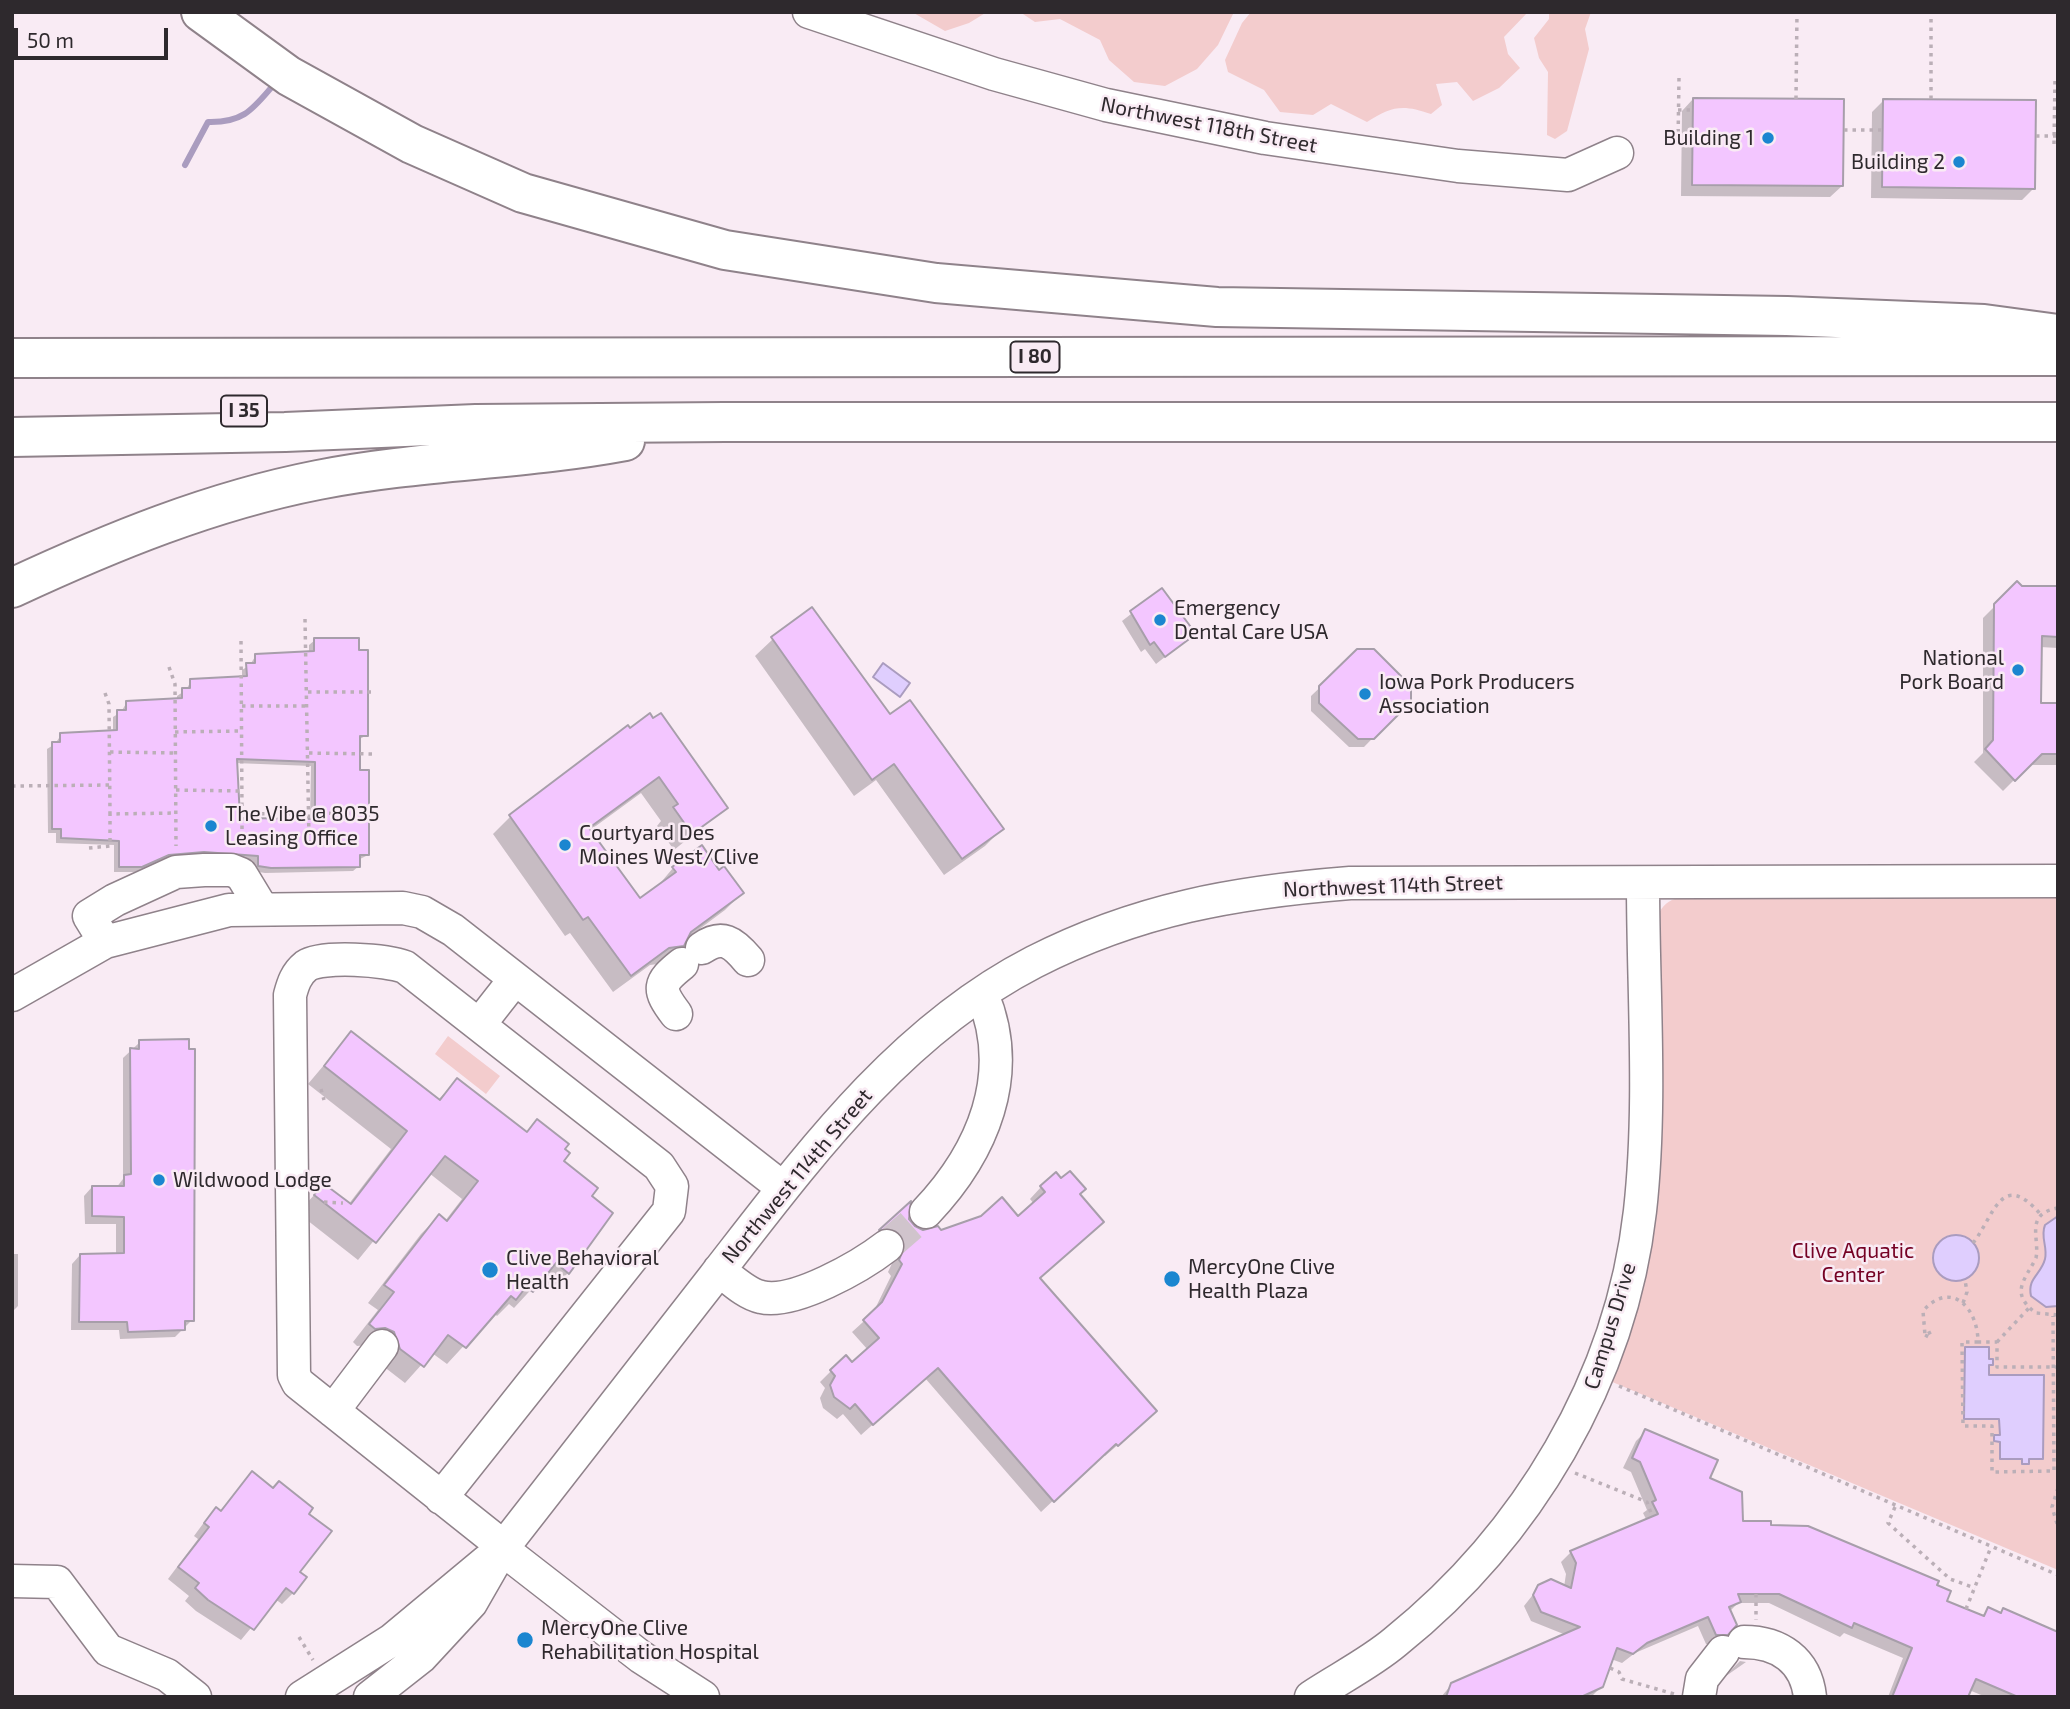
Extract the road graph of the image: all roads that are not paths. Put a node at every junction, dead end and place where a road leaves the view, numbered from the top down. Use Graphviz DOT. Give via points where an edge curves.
graph roads {
  1 [pos="201,12"];
  2 [pos="808,12"];
  3 [pos="1616,153"];
  4 [pos="2058,334"];
  5 [pos="2058,356"];
  6 [pos="12,358"];
  7 [pos="12,412"];
  8 [pos="725,422"];
  9 [pos="2058,422"];
  10 [pos="476,424"];
  11 [pos="12,437"];
  12 [pos="12,588"];
  13 [pos="2058,881"];
  14 [pos="1643,883"];
  15 [pos="261,907"];
  16 [pos="105,942"];
  17 [pos="748,960"];
  18 [pos="515,979"];
  19 [pos="982,994"];
  20 [pos="12,995"];
  21 [pos="676,1014"];
  22 [pos="479,1025"];
  23 [pos="783,1188"];
  24 [pos="926,1212"];
  25 [pos="887,1246"];
  26 [pos="719,1270"];
  27 [pos="383,1346"];
  28 [pos="333,1411"];
  29 [pos="441,1498"];
  30 [pos="503,1548"];
  31 [pos="12,1581"];
  32 [pos="1689,1696"];
  33 [pos="195,1697"];
  34 [pos="302,1697"];
  35 [pos="370,1697"];
  36 [pos="703,1697"];
  37 [pos="1311,1697"];
  38 [pos="1810,1697"];
  1 -- 4 [label="highway" via="289,76 412,144 523,193 725,250 936,283 1217,307 1787,316 1984,324"];
  2 -- 3 [label="street, Northwest 118th Street" via="993,74 1106,105 1265,138 1458,166 1568,175"];
  5 -- 6 [label="highway, I 80"];
  7 -- 10 [label="highway, I 35" via="288,410"];
  8 -- 9 [label="highway"];
  8 -- 10 [label="highway"];
  8 -- 12 [label="highway" via="559,453 429,464 318,480 210,507 105,545"];
  10 -- 11 [label="highway"];
  13 -- 14 [label="street, Northwest 114th Street"];
  14 -- 19 [label="street, Northwest 114th Street" via="1350,883 1216,898 1156,914 1073,945"];
  14 -- 37 [label="street, Campus Drive" via="1640,1214 1625,1293 1598,1377 1524,1508 1469,1574 1394,1643"];
  15 -- 16 [label="street" via="229,909"];
  15 -- 16 [label="street" via="241,874 231,870 176,872 89,916"];
  15 -- 18 [label="street" via="422,912 453,930"];
  16 -- 20 [label="street"];
  17 -- 21 [label="street" via="733,944 715,939 692,956 662,984 666,1001"];
  18 -- 22 [label="street"];
  18 -- 23 [label="street"];
  19 -- 23 [label="street, Northwest 114th Street" via="871,1086"];
  19 -- 24 [label="street" via="996,1036 995,1079 986,1119 977,1145 959,1173"];
  22 -- 28 [label="street" via="393,963 318,961 308,964 294,980 290,995 292,1366 298,1383"];
  22 -- 29 [label="street" via="659,1166 672,1185 673,1198 669,1211"];
  23 -- 26 [label="street, Northwest 114th Street"];
  25 -- 26 [label="street" via="823,1283 772,1298 749,1292"];
  26 -- 30 [label="street, Northwest 114th Street"];
  27 -- 28 [label="street"];
  28 -- 29 [label="street"];
  29 -- 30 [label="street"];
  30 -- 34 [label="street, Northwest 114th Street" via="392,1640"];
  30 -- 35 [label="street, Northwest 114th Street" via="471,1603 421,1657"];
  30 -- 36 [label="street" via="641,1657"];
  31 -- 33 [label="street" via="58,1581 108,1650 167,1675"];
  32 -- 38 [label="street" via="1741,1640 1763,1642 1790,1655 1808,1681"];
}
